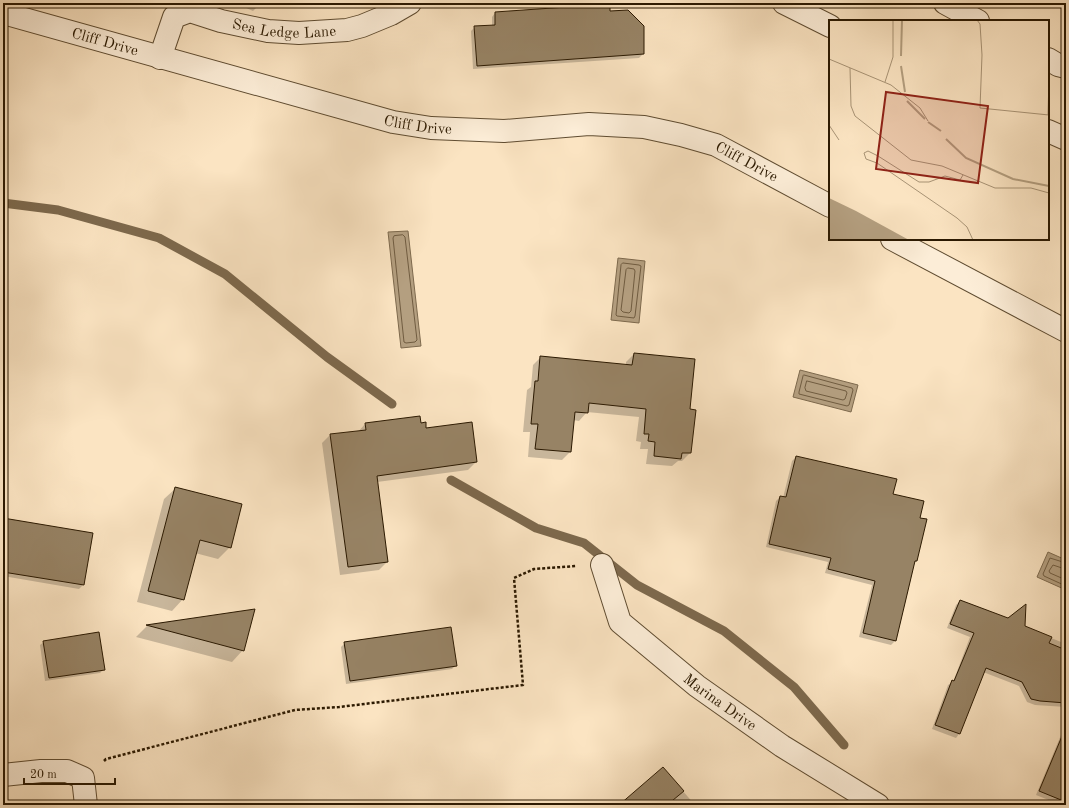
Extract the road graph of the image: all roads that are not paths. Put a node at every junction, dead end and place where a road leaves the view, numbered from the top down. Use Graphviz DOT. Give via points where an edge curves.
graph roads {
  1 [pos="410,3"];
  2 [pos="784,3"];
  3 [pos="945,3"];
  4 [pos="3,14"];
  5 [pos="976,20"];
  6 [pos="829,26"];
  7 [pos="160,58"];
  8 [pos="1049,60"];
  9 [pos="1066,67"];
  10 [pos="1049,131"];
  11 [pos="1066,139"];
  12 [pos="829,205"];
  13 [pos="894,240"];
  14 [pos="1066,331"];
  15 [pos="602,565"];
  16 [pos="3,775"];
  17 [pos="86,805"];
  18 [pos="878,805"];
  1 -- 7 [label="street, Sea Ledge Lane" via="362,26 347,30 299,33 268,31 190,12 174,17"];
  2 -- 6 [label="street"];
  3 -- 5 [label="street"];
  4 -- 7 [label="street, Cliff Drive"];
  7 -- 12 [label="street, Cliff Drive" via="393,122 431,128 504,131 589,124 644,127 681,135 716,145"];
  8 -- 9 [label="street"];
  10 -- 11 [label="street"];
  13 -- 14 [label="street"];
  15 -- 18 [label="street, Marina Drive" via="620,622 716,700 782,746"];
  16 -- 17 [label="street" via="41,771 75,774"];
}
